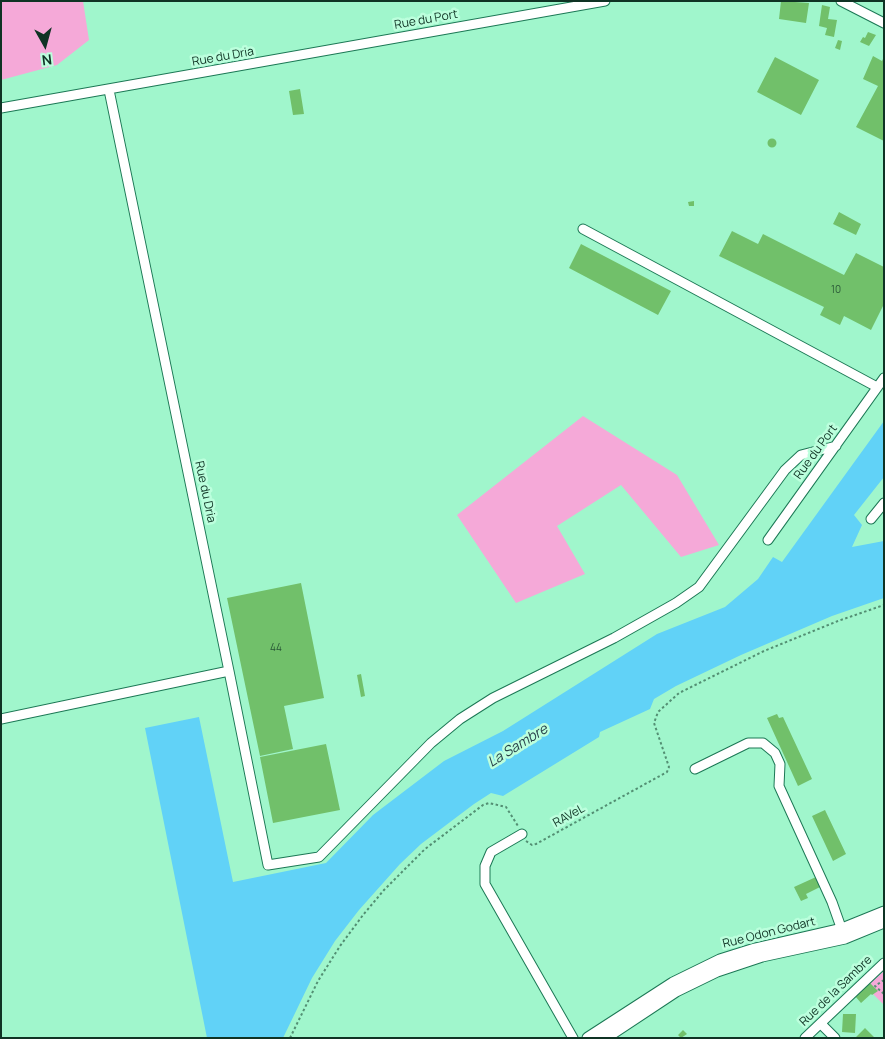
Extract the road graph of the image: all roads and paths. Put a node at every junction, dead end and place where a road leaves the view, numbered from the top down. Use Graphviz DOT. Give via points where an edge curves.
graph roads {
  1 [pos="605,1"];
  2 [pos="841,1"];
  3 [pos="884,23"];
  4 [pos="340,48"];
  5 [pos="109,90"];
  6 [pos="1,108"];
  7 [pos="583,230"];
  8 [pos="884,378"];
  9 [pos="877,387"];
  10 [pos="836,446"];
  11 [pos="884,503"];
  12 [pos="871,519"];
  13 [pos="768,540"];
  14 [pos="884,605"];
  15 [pos="229,671"];
  16 [pos="1,719"];
  17 [pos="694,769"];
  18 [pos="522,834"];
  19 [pos="884,912"];
  20 [pos="884,922"];
  21 [pos="843,933"];
  22 [pos="884,963"];
  23 [pos="884,980"];
  24 [pos="884,994"];
  25 [pos="821,1024"];
  26 [pos="290,1038"];
  27 [pos="573,1038"];
  28 [pos="588,1038"];
  29 [pos="605,1038"];
  30 [pos="806,1038"];
  31 [pos="835,1038"];
  1 -- 4 [label="street, Rue du Port"];
  2 -- 3 [label="street"];
  4 -- 5 [label="street, Rue du Dria"];
  5 -- 6 [label="street, Rue du Dria"];
  5 -- 15 [label="street, Rue du Dria"];
  7 -- 9 [label="street"];
  8 -- 9 [label="street, Rue du Port"];
  9 -- 10 [label="street, Rue du Port"];
  10 -- 13 [label="street, Rue du Port"];
  10 -- 15 [label="street, Rue du Dria" via="801,455 785,470 699,586 614,638 493,698 460,719 431,743 319,857 268,865"];
  11 -- 12 [label="street"];
  14 -- 18 [label="path, RAVeL" via="764,651 679,693 658,712 654,723 670,766 667,772 536,844 528,843"];
  15 -- 16 [label="street"];
  17 -- 21 [label="street" via="748,743 763,743 775,753 780,764 779,786"];
  18 -- 26 [label="path" via="506,807 489,803 425,849 363,915 340,946 318,981"];
  18 -- 27 [label="street" via="491,852 484,866 485,884"];
  19 -- 21 [label="main road, Rue Odon Godart"];
  20 -- 21 [label="main road, Rue Odon Godart"];
  21 -- 28 [label="main road, Rue Odon Godart" via="755,949 720,960 673,983"];
  21 -- 29 [label="main road, Rue Odon Godart" via="717,971 676,991"];
  22 -- 25 [label="street, Rue de la Sambre"];
  23 -- 24 [label="path" via="875,986"];
  25 -- 30 [label="street, Rue de la Sambre"];
  25 -- 31 [label="street"];
}
